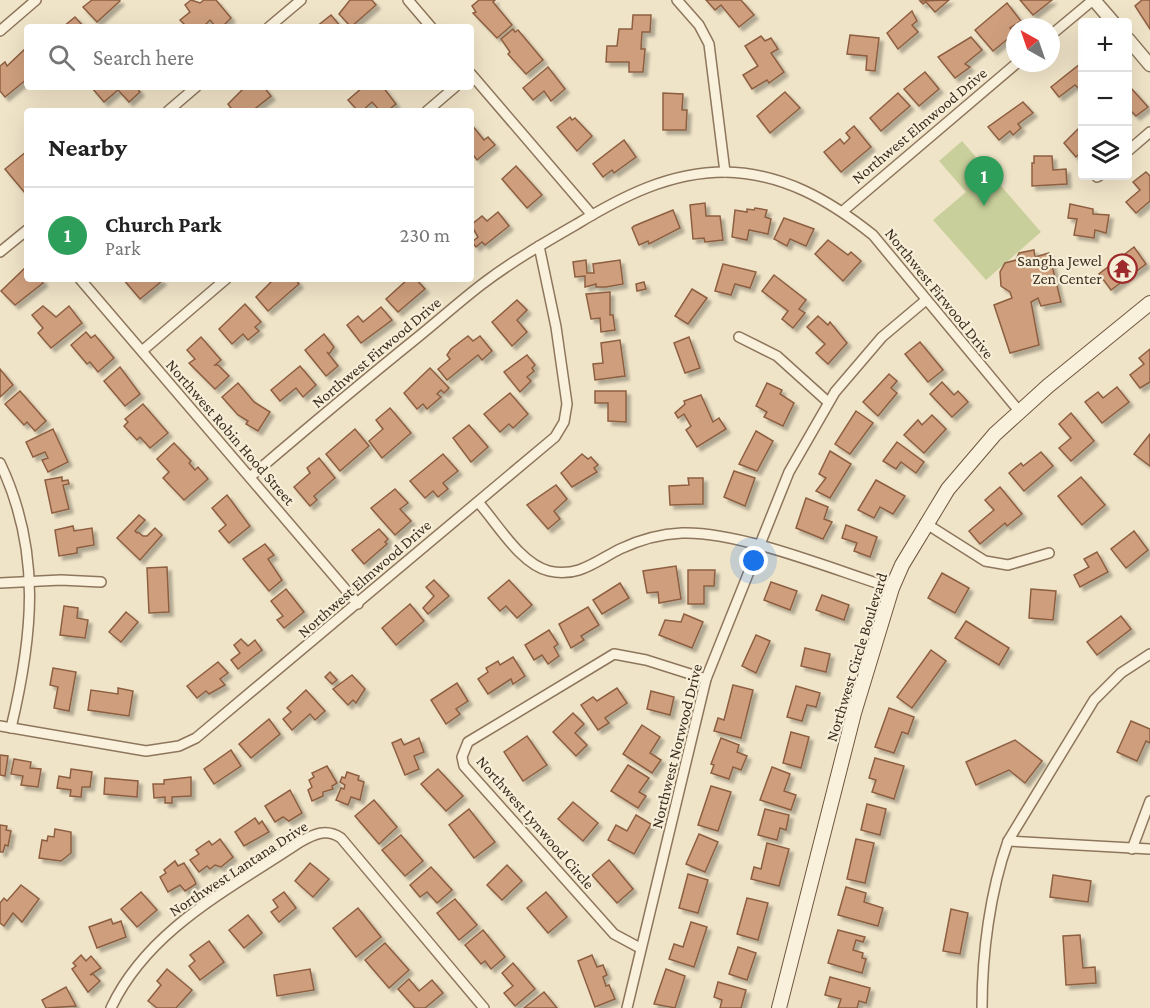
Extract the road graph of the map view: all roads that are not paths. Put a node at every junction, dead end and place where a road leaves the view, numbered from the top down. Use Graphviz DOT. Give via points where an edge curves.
graph roads {
  1 [pos="36,0"];
  2 [pos="301,0"];
  3 [pos="408,0"];
  4 [pos="677,0"];
  5 [pos="1094,0"];
  6 [pos="1110,18"];
  7 [pos="273,24"];
  8 [pos="428,24"];
  9 [pos="1060,28"];
  10 [pos="0,31"];
  11 [pos="1132,44"];
  12 [pos="1150,64"];
  13 [pos="1006,72"];
  14 [pos="474,77"];
  15 [pos="192,90"];
  16 [pos="452,90"];
  17 [pos="172,108"];
  18 [pos="431,108"];
  19 [pos="1150,132"];
  20 [pos="1132,148"];
  21 [pos="725,172"];
  22 [pos="843,211"];
  23 [pos="592,215"];
  24 [pos="24,232"];
  25 [pos="539,246"];
  26 [pos="0,252"];
  27 [pos="84,282"];
  28 [pos="222,282"];
  29 [pos="926,300"];
  30 [pos="1150,303"];
  31 [pos="739,337"];
  32 [pos="142,351"];
  33 [pos="828,402"];
  34 [pos="1019,411"];
  35 [pos="0,463"];
  36 [pos="250,477"];
  37 [pos="478,502"];
  38 [pos="925,523"];
  39 [pos="759,547"];
  40 [pos="1049,554"];
  41 [pos="30,581"];
  42 [pos="101,582"];
  43 [pos="0,583"];
  44 [pos="892,588"];
  45 [pos="358,604"];
  46 [pos="1150,654"];
  47 [pos="706,679"];
  48 [pos="0,726"];
  49 [pos="11,728"];
  50 [pos="1150,801"];
  51 [pos="1008,840"];
  52 [pos="1132,849"];
  53 [pos="1150,849"];
  54 [pos="640,948"];
  55 [pos="111,1008"];
  56 [pos="484,1008"];
  57 [pos="627,1008"];
  58 [pos="779,1008"];
  59 [pos="982,1008"];
  1 -- 10 [label="street"];
  2 -- 7 [label="street"];
  3 -- 8 [label="street"];
  4 -- 21 [label="street" via="699,24 709,44"];
  5 -- 6 [label="street"];
  5 -- 9 [label="street"];
  11 -- 12 [label="street"];
  13 -- 22 [label="street, Northwest Elmwood Drive"];
  14 -- 23 [label="street"];
  15 -- 17 [label="street"];
  16 -- 18 [label="street"];
  19 -- 20 [label="street"];
  21 -- 22 [label="street, Northwest Firwood Drive" via="772,178 799,187"];
  21 -- 23 [label="street, Northwest Firwood Drive" via="675,178 646,187"];
  22 -- 29 [label="street, Northwest Firwood Drive" via="873,235"];
  23 -- 25 [label="street, Northwest Firwood Drive"];
  24 -- 26 [label="street"];
  25 -- 36 [label="street, Northwest Firwood Drive" via="482,284"];
  25 -- 37 [label="street, Northwest Elmwood Drive" via="561,356 566,413 555,438"];
  27 -- 32 [label="street, Northwest Robin Hood Street"];
  28 -- 32 [label="street"];
  29 -- 33 [label="street, Northwest Norwood Drive" via="882,337"];
  29 -- 34 [label="street, Northwest Firwood Drive"];
  30 -- 34 [label="main road, Northwest Circle Boulevard"];
  31 -- 33 [label="street" via="777,356"];
  32 -- 36 [label="street, Northwest Robin Hood Street"];
  33 -- 39 [label="street, Northwest Norwood Drive" via="789,472"];
  34 -- 38 [label="main road, Northwest Circle Boulevard" via="968,463"];
  35 -- 41 [label="street" via="19,513"];
  36 -- 45 [label="street, Northwest Robin Hood Street"];
  37 -- 39 [label="street" via="526,557 546,570 560,573 588,567 621,548 657,536 706,534"];
  37 -- 45 [label="street, Northwest Elmwood Drive"];
  38 -- 40 [label="street" via="985,561 1008,565"];
  38 -- 44 [label="main road, Northwest Circle Boulevard"];
  39 -- 44 [label="street"];
  39 -- 47 [label="street, Northwest Norwood Drive"];
  41 -- 42 [label="street"];
  41 -- 43 [label="street"];
  41 -- 49 [label="street" via="29,627"];
  44 -- 58 [label="main road, Northwest Circle Boulevard" via="854,713"];
  45 -- 49 [label="street, Northwest Elmwood Drive" via="213,726 179,746 146,751 126,749"];
  46 -- 51 [label="street" via="1121,673 1095,700"];
  47 -- 54 [label="street, Northwest Norwood Drive"];
  47 -- 54 [label="street, Northwest Lynwood Circle" via="614,654 468,742 463,749 464,766 508,816 614,934"];
  48 -- 49 [label="street, Northwest Elmwood Drive"];
  50 -- 52 [label="street"];
  51 -- 52 [label="street"];
  51 -- 59 [label="street" via="985,950"];
  52 -- 53 [label="street"];
  54 -- 57 [label="street, Northwest Norwood Drive"];
  55 -- 56 [label="street, Northwest Lantana Drive" via="134,969 167,934 300,842 313,834 329,832 340,838"];
}
